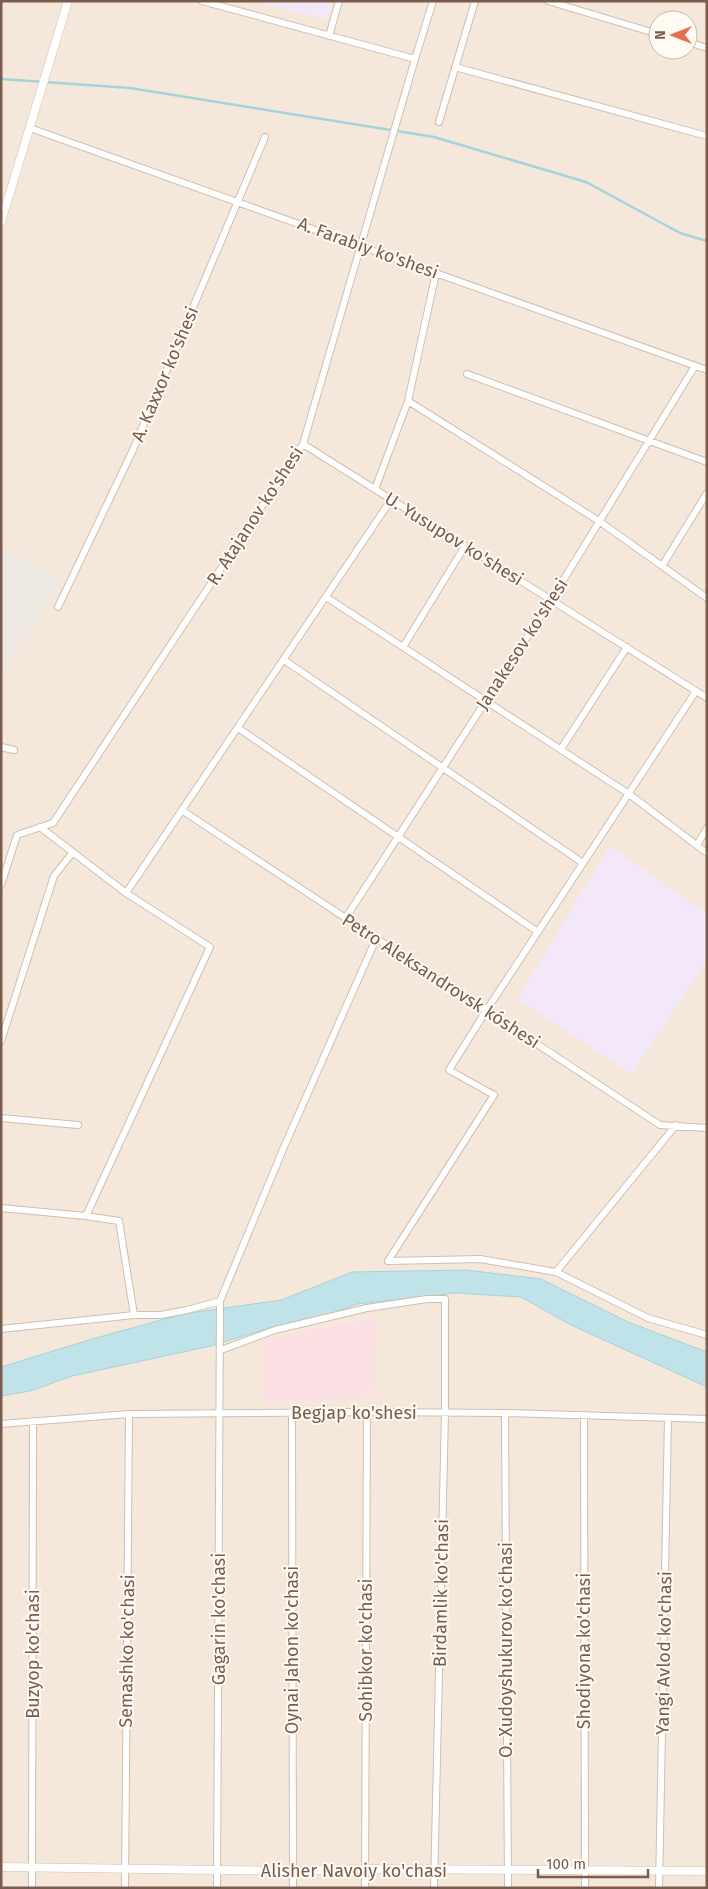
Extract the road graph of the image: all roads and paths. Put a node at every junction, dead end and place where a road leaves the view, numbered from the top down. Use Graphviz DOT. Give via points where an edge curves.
graph roads {
  1 [pos="68,1"];
  2 [pos="202,1"];
  3 [pos="339,1"];
  4 [pos="433,1"];
  5 [pos="475,1"];
  6 [pos="548,1"];
  7 [pos="648,31"];
  8 [pos="329,36"];
  9 [pos="415,59"];
  10 [pos="455,67"];
  11 [pos="439,122"];
  12 [pos="30,128"];
  13 [pos="707,136"];
  14 [pos="265,137"];
  15 [pos="239,202"];
  16 [pos="1,222"];
  17 [pos="361,246"];
  18 [pos="436,273"];
  19 [pos="695,366"];
  20 [pos="707,370"];
  21 [pos="467,374"];
  22 [pos="408,401"];
  23 [pos="649,441"];
  24 [pos="303,444"];
  25 [pos="707,462"];
  26 [pos="375,489"];
  27 [pos="707,494"];
  28 [pos="391,500"];
  29 [pos="599,521"];
  30 [pos="465,546"];
  31 [pos="662,566"];
  32 [pos="326,598"];
  33 [pos="707,598"];
  34 [pos="551,600"];
  35 [pos="58,607"];
  36 [pos="403,647"];
  37 [pos="627,647"];
  38 [pos="284,660"];
  39 [pos="696,691"];
  40 [pos="707,698"];
  41 [pos="486,700"];
  42 [pos="238,728"];
  43 [pos="1,747"];
  44 [pos="561,749"];
  45 [pos="14,750"];
  46 [pos="443,767"];
  47 [pos="629,794"];
  48 [pos="183,811"];
  49 [pos="40,827"];
  50 [pos="707,828"];
  51 [pos="398,837"];
  52 [pos="697,845"];
  53 [pos="73,852"];
  54 [pos="707,853"];
  55 [pos="583,863"];
  56 [pos="1,885"];
  57 [pos="126,893"];
  58 [pos="345,919"];
  59 [pos="538,932"];
  60 [pos="376,939"];
  61 [pos="486,1011"];
  62 [pos="1,1041"];
  63 [pos="1,1118"];
  64 [pos="78,1125"];
  65 [pos="676,1125"];
  66 [pos="707,1128"];
  67 [pos="1,1208"];
  68 [pos="86,1216"];
  69 [pos="556,1272"];
  70 [pos="220,1304"];
  71 [pos="134,1315"];
  72 [pos="1,1329"];
  73 [pos="706,1335"];
  74 [pos="221,1347"];
  75 [pos="367,1412"];
  76 [pos="445,1412"];
  77 [pos="220,1413"];
  78 [pos="292,1413"];
  79 [pos="505,1413"];
  80 [pos="129,1414"];
  81 [pos="584,1415"];
  82 [pos="668,1418"];
  83 [pos="707,1419"];
  84 [pos="33,1421"];
  85 [pos="1,1424"];
  86 [pos="1,1867"];
  87 [pos="32,1867"];
  88 [pos="125,1868"];
  89 [pos="365,1869"];
  90 [pos="434,1870"];
  91 [pos="508,1870"];
  92 [pos="584,1870"];
  93 [pos="217,1871"];
  94 [pos="292,1871"];
  95 [pos="659,1871"];
  96 [pos="707,1871"];
  97 [pos="32,1888"];
  98 [pos="125,1888"];
  99 [pos="217,1888"];
  100 [pos="293,1888"];
  101 [pos="365,1888"];
  102 [pos="434,1888"];
  103 [pos="508,1888"];
  104 [pos="585,1888"];
  105 [pos="659,1888"];
  1 -- 12 [label="street"];
  2 -- 8 [label="street"];
  3 -- 8 [label="street"];
  4 -- 9 [label="street, R. Atajanov ko'shesi"];
  5 -- 10 [label="street"];
  6 -- 7 [label="street"];
  8 -- 9 [label="street"];
  9 -- 17 [label="street, R. Atajanov ko'shesi"];
  10 -- 11 [label="street"];
  10 -- 13 [label="street"];
  12 -- 15 [label="street, A. Farabiy ko'shesi"];
  12 -- 16 [label="street"];
  14 -- 15 [label="street, A. Kaxxor ko'shesi"];
  15 -- 17 [label="street, A. Farabiy ko'shesi"];
  15 -- 35 [label="street, A. Kaxxor ko'shesi" via="132,452"];
  17 -- 18 [label="street, A. Farabiy ko'shesi"];
  17 -- 24 [label="street, R. Atajanov ko'shesi"];
  18 -- 19 [label="street, A. Farabiy ko'shesi"];
  18 -- 22 [label="street"];
  19 -- 20 [label="street, A. Farabiy ko'shesi"];
  19 -- 23 [label="street, Janakesov ko'shesi"];
  21 -- 23 [label="street"];
  22 -- 26 [label="street"];
  22 -- 29 [label="street"];
  23 -- 25 [label="street"];
  23 -- 29 [label="street, Janakesov ko'shesi"];
  24 -- 26 [label="street, U. Yusupov ko'shesi"];
  24 -- 49 [label="street, R. Atajanov ko'shesi" via="53,823"];
  26 -- 28 [label="street, U. Yusupov ko'shesi"];
  27 -- 31 [label="street"];
  28 -- 30 [label="street, U. Yusupov ko'shesi"];
  28 -- 32 [label="street"];
  29 -- 31 [label="street"];
  29 -- 34 [label="street, Janakesov ko'shesi"];
  30 -- 34 [label="street, U. Yusupov ko'shesi"];
  30 -- 36 [label="street"];
  31 -- 33 [label="street"];
  32 -- 36 [label="street"];
  32 -- 38 [label="street"];
  34 -- 37 [label="street, U. Yusupov ko'shesi"];
  34 -- 41 [label="street, Janakesov ko'shesi"];
  36 -- 41 [label="street"];
  37 -- 39 [label="street, U. Yusupov ko'shesi"];
  37 -- 44 [label="street"];
  38 -- 42 [label="street"];
  38 -- 46 [label="street"];
  39 -- 40 [label="street, U. Yusupov ko'shesi"];
  39 -- 47 [label="street"];
  41 -- 44 [label="street"];
  41 -- 46 [label="street, Janakesov ko'shesi"];
  42 -- 48 [label="street"];
  42 -- 51 [label="street"];
  43 -- 45 [label="street"];
  44 -- 47 [label="street"];
  46 -- 51 [label="street, Janakesov ko'shesi"];
  46 -- 55 [label="street"];
  47 -- 52 [label="street"];
  47 -- 55 [label="street"];
  48 -- 57 [label="street"];
  48 -- 58 [label="street, Petro Aleksandrovsk kóshesi"];
  49 -- 53 [label="street"];
  49 -- 56 [label="street, R. Atajanov ko'shesi" via="17,835"];
  50 -- 52 [label="street"];
  51 -- 58 [label="street, Janakesov ko'shesi"];
  51 -- 59 [label="street"];
  52 -- 54 [label="street"];
  53 -- 57 [label="street"];
  53 -- 62 [label="street" via="54,876"];
  55 -- 59 [label="street"];
  57 -- 68 [label="street" via="210,947"];
  58 -- 60 [label="street, Petro Aleksandrovsk kóshesi"];
  59 -- 61 [label="street"];
  60 -- 61 [label="street, Petro Aleksandrovsk kóshesi"];
  60 -- 70 [label="street" via="284,1147"];
  61 -- 65 [label="street, Petro Aleksandrovsk kóshesi" via="660,1125"];
  61 -- 69 [label="street" via="449,1070 494,1095 388,1261 480,1259"];
  63 -- 64 [label="street"];
  65 -- 66 [label="street, Petro Aleksandrovsk kóshesi"];
  65 -- 69 [label="street"];
  67 -- 68 [label="street"];
  68 -- 71 [label="street" via="119,1221"];
  69 -- 73 [label="street" via="648,1318"];
  70 -- 71 [label="street"];
  70 -- 74 [label="street, Gagarin ko'chasi"];
  71 -- 72 [label="street"];
  74 -- 76 [label="street, Birdamlik ko'chasi" via="367,1308 445,1299"];
  74 -- 77 [label="street, Gagarin ko'chasi"];
  75 -- 76 [label="street, Begjap ko'shesi"];
  75 -- 78 [label="street, Begjap ko'shesi"];
  75 -- 89 [label="street, Sohibkor ko'chasi"];
  76 -- 79 [label="street, Begjap ko'shesi"];
  76 -- 90 [label="street, Birdamlik ko'chasi"];
  77 -- 78 [label="street, Begjap ko'shesi"];
  77 -- 80 [label="street, Begjap ko'shesi"];
  77 -- 93 [label="street, Gagarin ko'chasi"];
  78 -- 94 [label="street, Oynai Jahon ko'chasi"];
  79 -- 81 [label="street, Begjap ko'shesi"];
  79 -- 91 [label="street, O. Xudoyshukurov ko'chasi"];
  80 -- 84 [label="street, Begjap ko'shesi"];
  80 -- 88 [label="street, Semashko ko'chasi"];
  81 -- 82 [label="street, Begjap ko'shesi"];
  81 -- 92 [label="street, Shodiyona ko'chasi"];
  82 -- 83 [label="street, Begjap ko'shesi"];
  82 -- 95 [label="street, Yangi Avlod ko'chasi"];
  84 -- 85 [label="street, Begjap ko'shesi"];
  84 -- 87 [label="street, Buzyop ko'chasi"];
  86 -- 87 [label="street, Alisher Navoiy ko'chasi"];
  87 -- 88 [label="street, Alisher Navoiy ko'chasi"];
  87 -- 97 [label="street, Buzyop ko'chasi"];
  88 -- 93 [label="street, Alisher Navoiy ko'chasi"];
  88 -- 98 [label="street, Semashko ko'chasi"];
  89 -- 90 [label="street, Alisher Navoiy ko'chasi"];
  89 -- 94 [label="street, Alisher Navoiy ko'chasi"];
  89 -- 101 [label="street, Sohibkor ko'chasi"];
  90 -- 91 [label="street, Alisher Navoiy ko'chasi"];
  90 -- 102 [label="street, Birdamlik ko'chasi"];
  91 -- 92 [label="street, Alisher Navoiy ko'chasi"];
  91 -- 103 [label="street, O. Xudoyshukurov ko'chasi"];
  92 -- 95 [label="street, Alisher Navoiy ko'chasi"];
  92 -- 104 [label="street, Shodiyona ko'chasi"];
  93 -- 94 [label="street, Alisher Navoiy ko'chasi"];
  93 -- 99 [label="street, Gagarin ko'chasi"];
  94 -- 100 [label="street, Oynai Jahon ko'chasi"];
  95 -- 96 [label="street, Alisher Navoiy ko'chasi"];
  95 -- 105 [label="street, Yangi Avlod ko'chasi"];
}
